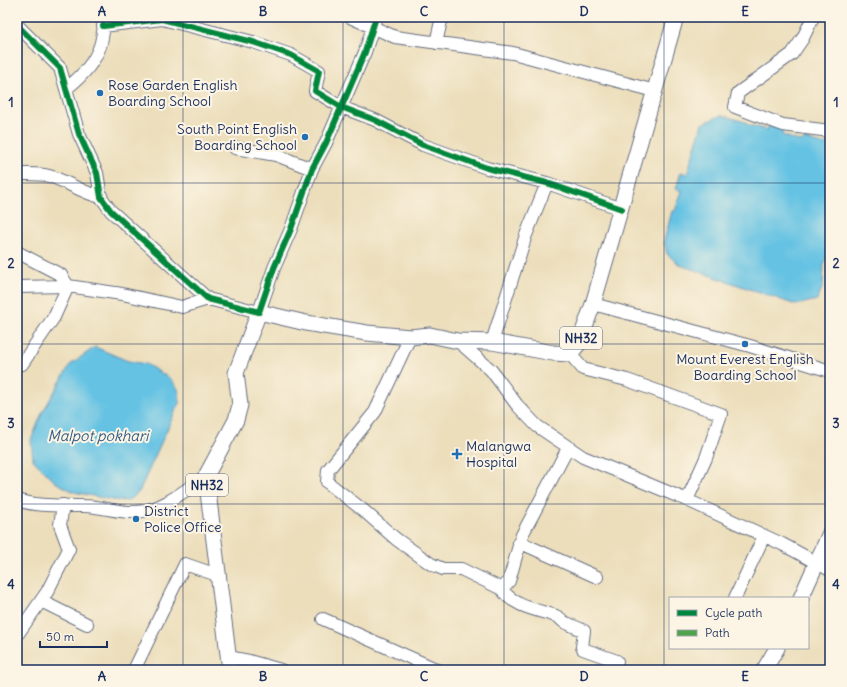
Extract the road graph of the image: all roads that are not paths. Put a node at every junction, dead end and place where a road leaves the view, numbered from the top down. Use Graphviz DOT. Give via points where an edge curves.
graph roads {
  1 [pos="350,17"];
  2 [pos="442,17"];
  3 [pos="676,17"];
  4 [pos="813,17"];
  5 [pos="162,18"];
  6 [pos="105,21"];
  7 [pos="374,22"];
  8 [pos="17,25"];
  9 [pos="436,43"];
  10 [pos="67,88"];
  11 [pos="655,91"];
  12 [pos="341,107"];
  13 [pos="830,131"];
  14 [pos="235,148"];
  15 [pos="312,169"];
  16 [pos="17,174"];
  17 [pos="548,183"];
  18 [pos="101,197"];
  19 [pos="622,209"];
  20 [pos="17,252"];
  21 [pos="68,286"];
  22 [pos="17,287"];
  23 [pos="208,299"];
  24 [pos="593,304"];
  25 [pos="259,312"];
  26 [pos="410,337"];
  27 [pos="458,340"];
  28 [pos="492,342"];
  29 [pos="570,354"];
  30 [pos="22,364"];
  31 [pos="830,370"];
  32 [pos="568,448"];
  33 [pos="206,476"];
  34 [pos="17,500"];
  35 [pos="686,500"];
  36 [pos="63,505"];
  37 [pos="830,534"];
  38 [pos="764,536"];
  39 [pos="519,542"];
  40 [pos="823,567"];
  41 [pos="217,575"];
  42 [pos="597,577"];
  43 [pos="502,589"];
  44 [pos="735,597"];
  45 [pos="802,597"];
  46 [pos="41,601"];
  47 [pos="323,618"];
  48 [pos="87,624"];
  49 [pos="17,635"];
  50 [pos="776,649"];
  51 [pos="617,661"];
  52 [pos="229,663"];
  53 [pos="134,670"];
  54 [pos="281,670"];
  55 [pos="438,670"];
  56 [pos="764,670"];
  1 -- 7 [label="street"];
  2 -- 9 [label="street"];
  3 -- 11 [label="main road, NH32"];
  4 -- 13 [label="street" via="792,54 738,92 735,107 783,125"];
  5 -- 6 [label="street"];
  5 -- 12 [label="street" via="253,42 291,55 319,71 315,91"];
  6 -- 10 [label="street" via="100,46 93,60 82,76"];
  7 -- 9 [label="street" via="395,37"];
  7 -- 12 [label="street" via="365,52"];
  8 -- 10 [label="street" via="60,68"];
  9 -- 11 [label="street" via="513,53"];
  10 -- 18 [label="street" via="79,134 96,172"];
  11 -- 19 [label="main road, NH32"];
  12 -- 15 [label="street"];
  12 -- 17 [label="street" via="375,120 423,144 487,168"];
  14 -- 15 [label="street" via="276,155"];
  15 -- 25 [label="street"];
  16 -- 18 [label="street" via="47,175 72,184 87,194"];
  17 -- 19 [label="street"];
  17 -- 28 [label="street" via="526,235"];
  18 -- 23 [label="street" via="111,211"];
  19 -- 24 [label="main road, NH32"];
  20 -- 21 [label="street" via="61,276"];
  21 -- 22 [label="street"];
  21 -- 23 [label="street" via="182,307"];
  21 -- 30 [label="street" via="54,317"];
  23 -- 25 [label="street"];
  24 -- 29 [label="main road, NH32" via="579,343"];
  24 -- 31 [label="street"];
  25 -- 26 [label="main road, NH32" via="306,323"];
  25 -- 33 [label="main road, NH32" via="236,373 240,405 236,420"];
  26 -- 27 [label="main road, NH32" via="430,335"];
  26 -- 43 [label="street" via="375,412 328,470 327,482 396,539 431,564 442,569 461,568"];
  27 -- 28 [label="main road, NH32"];
  27 -- 32 [label="street" via="491,370 517,405 537,426"];
  28 -- 29 [label="main road, NH32" via="553,354"];
  29 -- 35 [label="street" via="583,370 628,380 721,414 706,458"];
  32 -- 35 [label="street" via="583,457"];
  32 -- 39 [label="street"];
  33 -- 36 [label="street" via="174,499 158,507 135,512"];
  33 -- 41 [label="main road, NH32"];
  34 -- 36 [label="street" via="45,506"];
  35 -- 38 [label="street"];
  36 -- 46 [label="street" via="60,525 69,549"];
  37 -- 40 [label="main road"];
  38 -- 40 [label="street"];
  38 -- 44 [label="street"];
  39 -- 42 [label="street"];
  39 -- 43 [label="street" via="509,581"];
  40 -- 45 [label="main road"];
  41 -- 52 [label="main road, NH32"];
  41 -- 53 [label="street" via="185,564"];
  43 -- 51 [label="street" via="506,596 520,604 559,617 584,631 583,649"];
  46 -- 48 [label="street"];
  46 -- 49 [label="street"];
  47 -- 55 [label="street"];
  50 -- 56 [label="main road"];
  52 -- 54 [label="street" via="249,660"];
}
